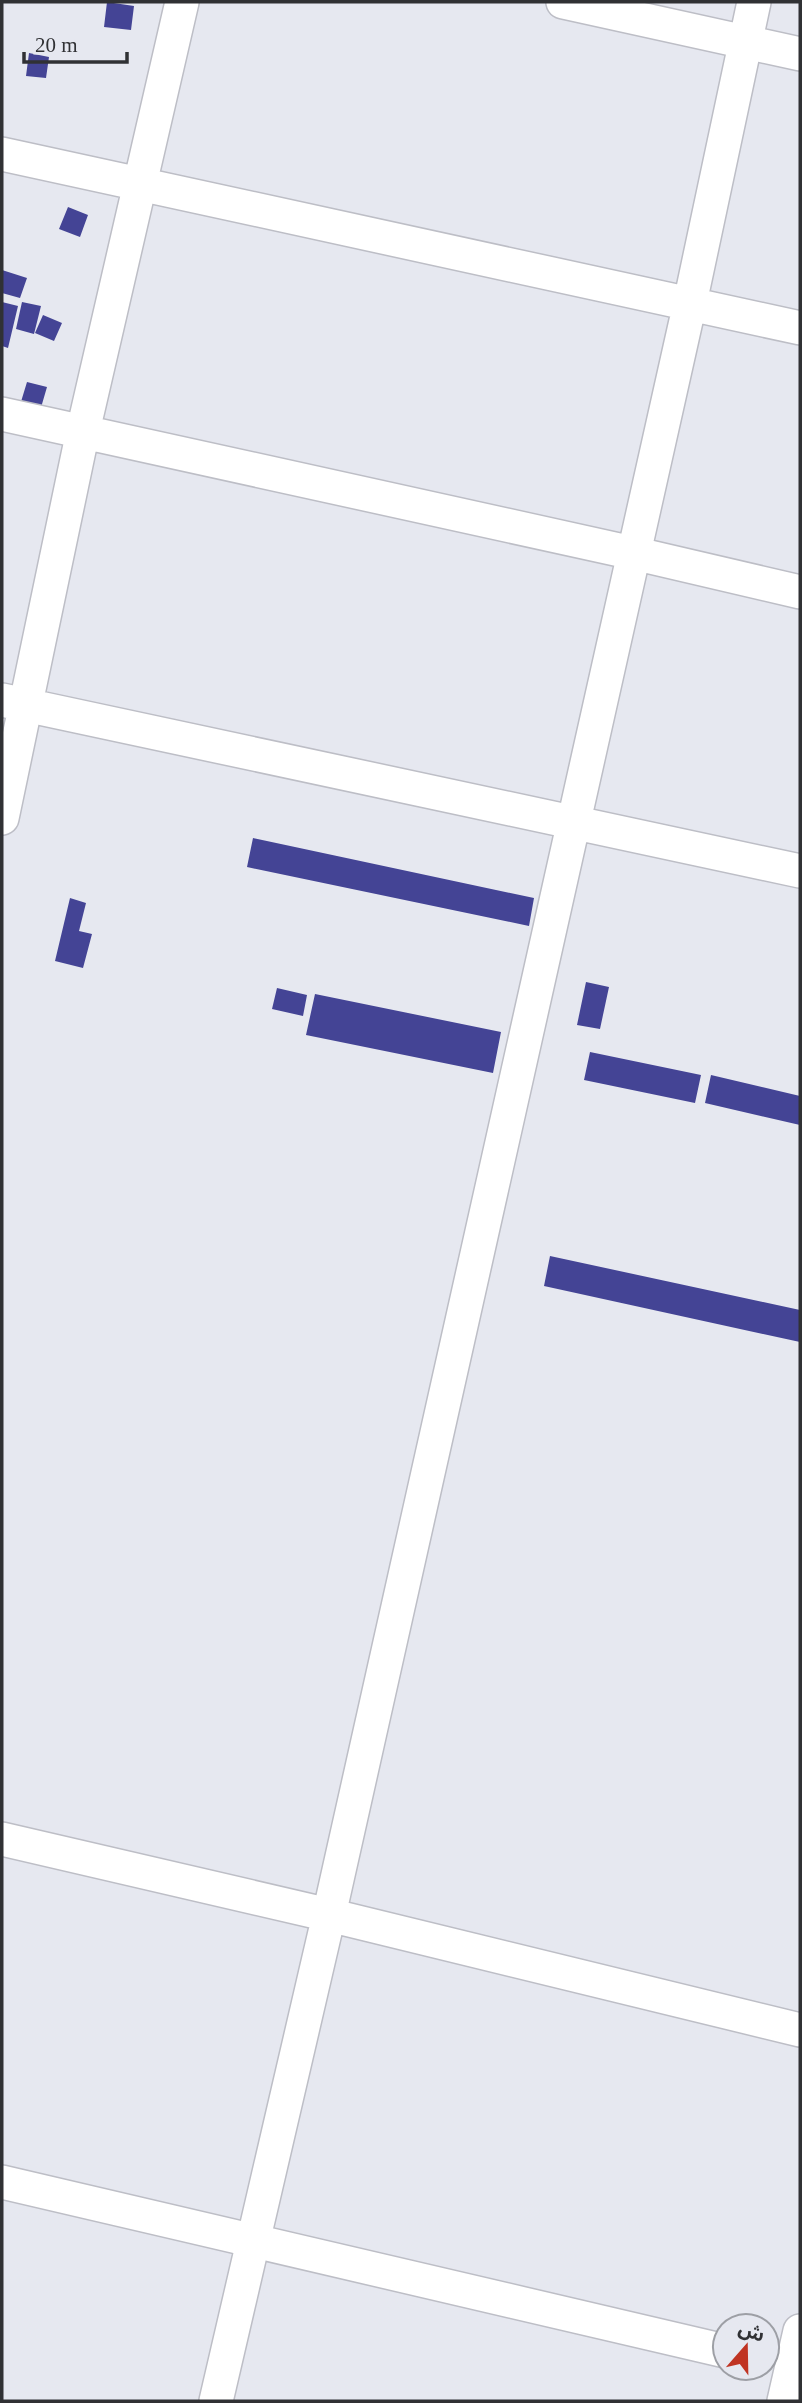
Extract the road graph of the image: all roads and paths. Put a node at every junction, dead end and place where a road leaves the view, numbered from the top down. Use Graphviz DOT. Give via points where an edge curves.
graph roads {
  1 [pos="183,2"];
  2 [pos="563,2"];
  3 [pos="754,2"];
  4 [pos="745,42"];
  5 [pos="800,54"];
  6 [pos="2,154"];
  7 [pos="140,184"];
  8 [pos="690,303"];
  9 [pos="800,328"];
  10 [pos="2,414"];
  11 [pos="83,431"];
  12 [pos="633,552"];
  13 [pos="800,592"];
  14 [pos="14,702"];
  15 [pos="2,818"];
  16 [pos="572,822"];
  17 [pos="800,871"];
  18 [pos="2,1839"];
  19 [pos="329,1915"];
  20 [pos="800,2030"];
  21 [pos="2,2182"];
  22 [pos="253,2240"];
  23 [pos="800,2331"];
  24 [pos="711,2348"];
  25 [pos="786,2365"];
  26 [pos="216,2401"];
  27 [pos="784,2401"];
  1 -- 7 [label="street"];
  2 -- 4 [label="street"];
  3 -- 4 [label="street"];
  4 -- 5 [label="street"];
  4 -- 8 [label="street"];
  6 -- 7 [label="street"];
  7 -- 8 [label="street"];
  7 -- 11 [label="street"];
  8 -- 9 [label="street"];
  8 -- 12 [label="street"];
  10 -- 11 [label="street"];
  11 -- 12 [label="street"];
  11 -- 14 [label="street"];
  12 -- 13 [label="street"];
  12 -- 16 [label="street"];
  14 -- 15 [label="street"];
  14 -- 16 [label="street"];
  16 -- 17 [label="street"];
  16 -- 19 [label="street"];
  18 -- 19 [label="street"];
  19 -- 20 [label="street"];
  19 -- 22 [label="street"];
  21 -- 22 [label="street"];
  22 -- 24 [label="street"];
  22 -- 26 [label="street"];
  23 -- 25 [label="street"];
  25 -- 27 [label="street"];
}
